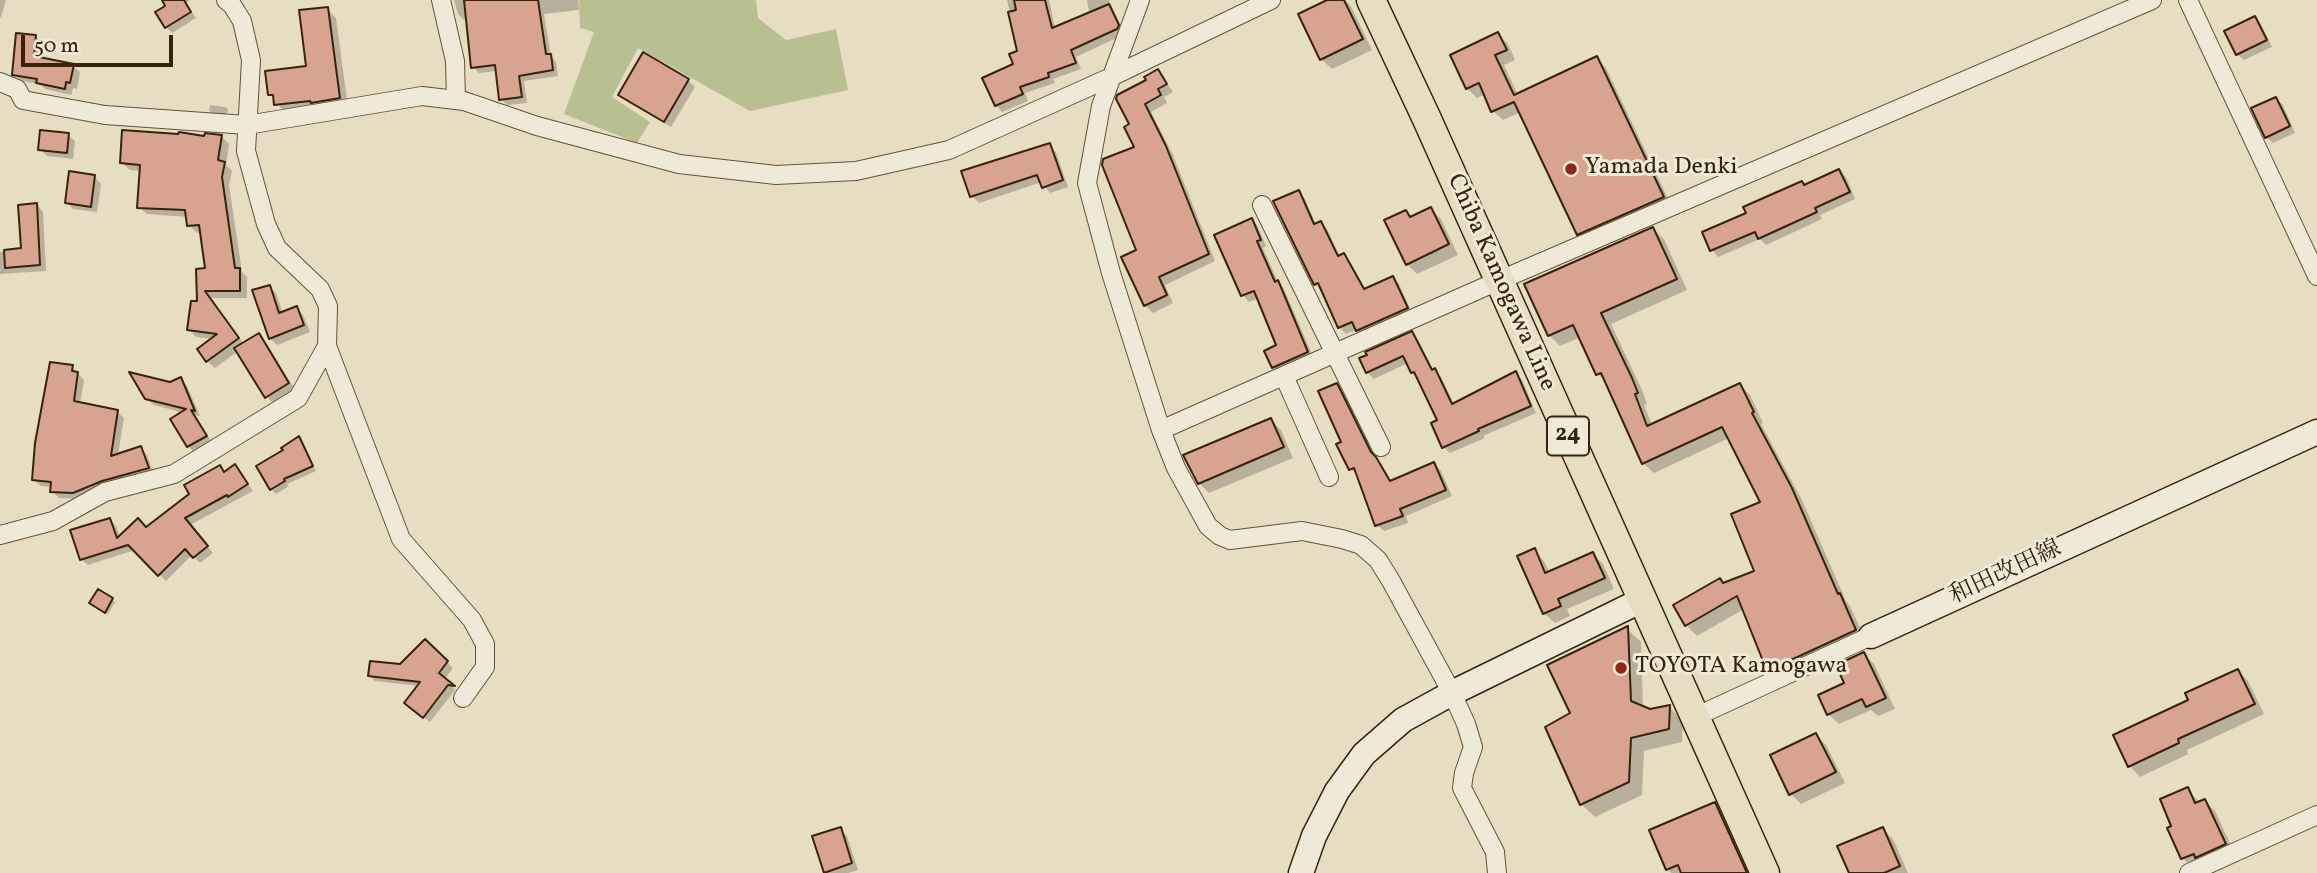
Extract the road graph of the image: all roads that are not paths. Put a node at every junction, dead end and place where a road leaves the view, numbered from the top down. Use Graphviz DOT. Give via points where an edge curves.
graph roads {
  1 [pos="226,0"];
  2 [pos="441,0"];
  3 [pos="1140,0"];
  4 [pos="1271,0"];
  5 [pos="1371,0"];
  6 [pos="2152,0"];
  7 [pos="2188,0"];
  8 [pos="1111,77"];
  9 [pos="0,82"];
  10 [pos="456,100"];
  11 [pos="247,125"];
  12 [pos="1262,205"];
  13 [pos="2317,276"];
  14 [pos="1498,281"];
  15 [pos="327,346"];
  16 [pos="1335,353"];
  17 [pos="1284,376"];
  18 [pos="1161,430"];
  19 [pos="2317,432"];
  20 [pos="1381,447"];
  21 [pos="1329,477"];
  22 [pos="0,535"];
  23 [pos="1642,600"];
  24 [pos="1871,636"];
  25 [pos="1452,693"];
  26 [pos="463,698"];
  27 [pos="1695,717"];
  28 [pos="2317,815"];
  29 [pos="1301,873"];
  30 [pos="1497,873"];
  31 [pos="1765,873"];
  32 [pos="2189,873"];
  1 -- 11 [label="street" via="242,21 251,60"];
  2 -- 10 [label="street" via="455,61"];
  3 -- 8 [label="street"];
  4 -- 8 [label="street"];
  5 -- 14 [label="main road, Chiba Kamogawa Line / 24"];
  6 -- 14 [label="street"];
  7 -- 13 [label="street"];
  8 -- 10 [label="street" via="949,150 856,172 776,174 679,164"];
  8 -- 18 [label="street" via="1087,183"];
  9 -- 11 [label="street" via="17,89 23,100 104,115"];
  10 -- 11 [label="street" via="422,96"];
  11 -- 15 [label="street" via="246,151 267,224 277,248 320,289 328,306"];
  12 -- 16 [label="street"];
  14 -- 16 [label="street"];
  14 -- 23 [label="main road, Chiba Kamogawa Line / 24"];
  15 -- 22 [label="street" via="298,398 174,474 105,492 53,521"];
  15 -- 26 [label="street" via="401,539 472,620 485,644 485,667"];
  16 -- 17 [label="street"];
  16 -- 20 [label="street"];
  17 -- 18 [label="street"];
  17 -- 21 [label="street"];
  18 -- 25 [label="street" via="1208,526 1220,536 1230,540 1302,531 1361,545 1378,559"];
  19 -- 24 [label="street, 和田改田線"];
  23 -- 25 [label="street"];
  23 -- 27 [label="main road, Chiba Kamogawa Line / 24"];
  24 -- 27 [label="street, 和田改田線"];
  25 -- 29 [label="street" via="1403,720 1364,754 1337,791"];
  25 -- 30 [label="street" via="1473,747 1462,788 1495,852"];
  27 -- 31 [label="main road, Chiba Kamogawa Line / 24"];
  28 -- 32 [label="street"];
}
